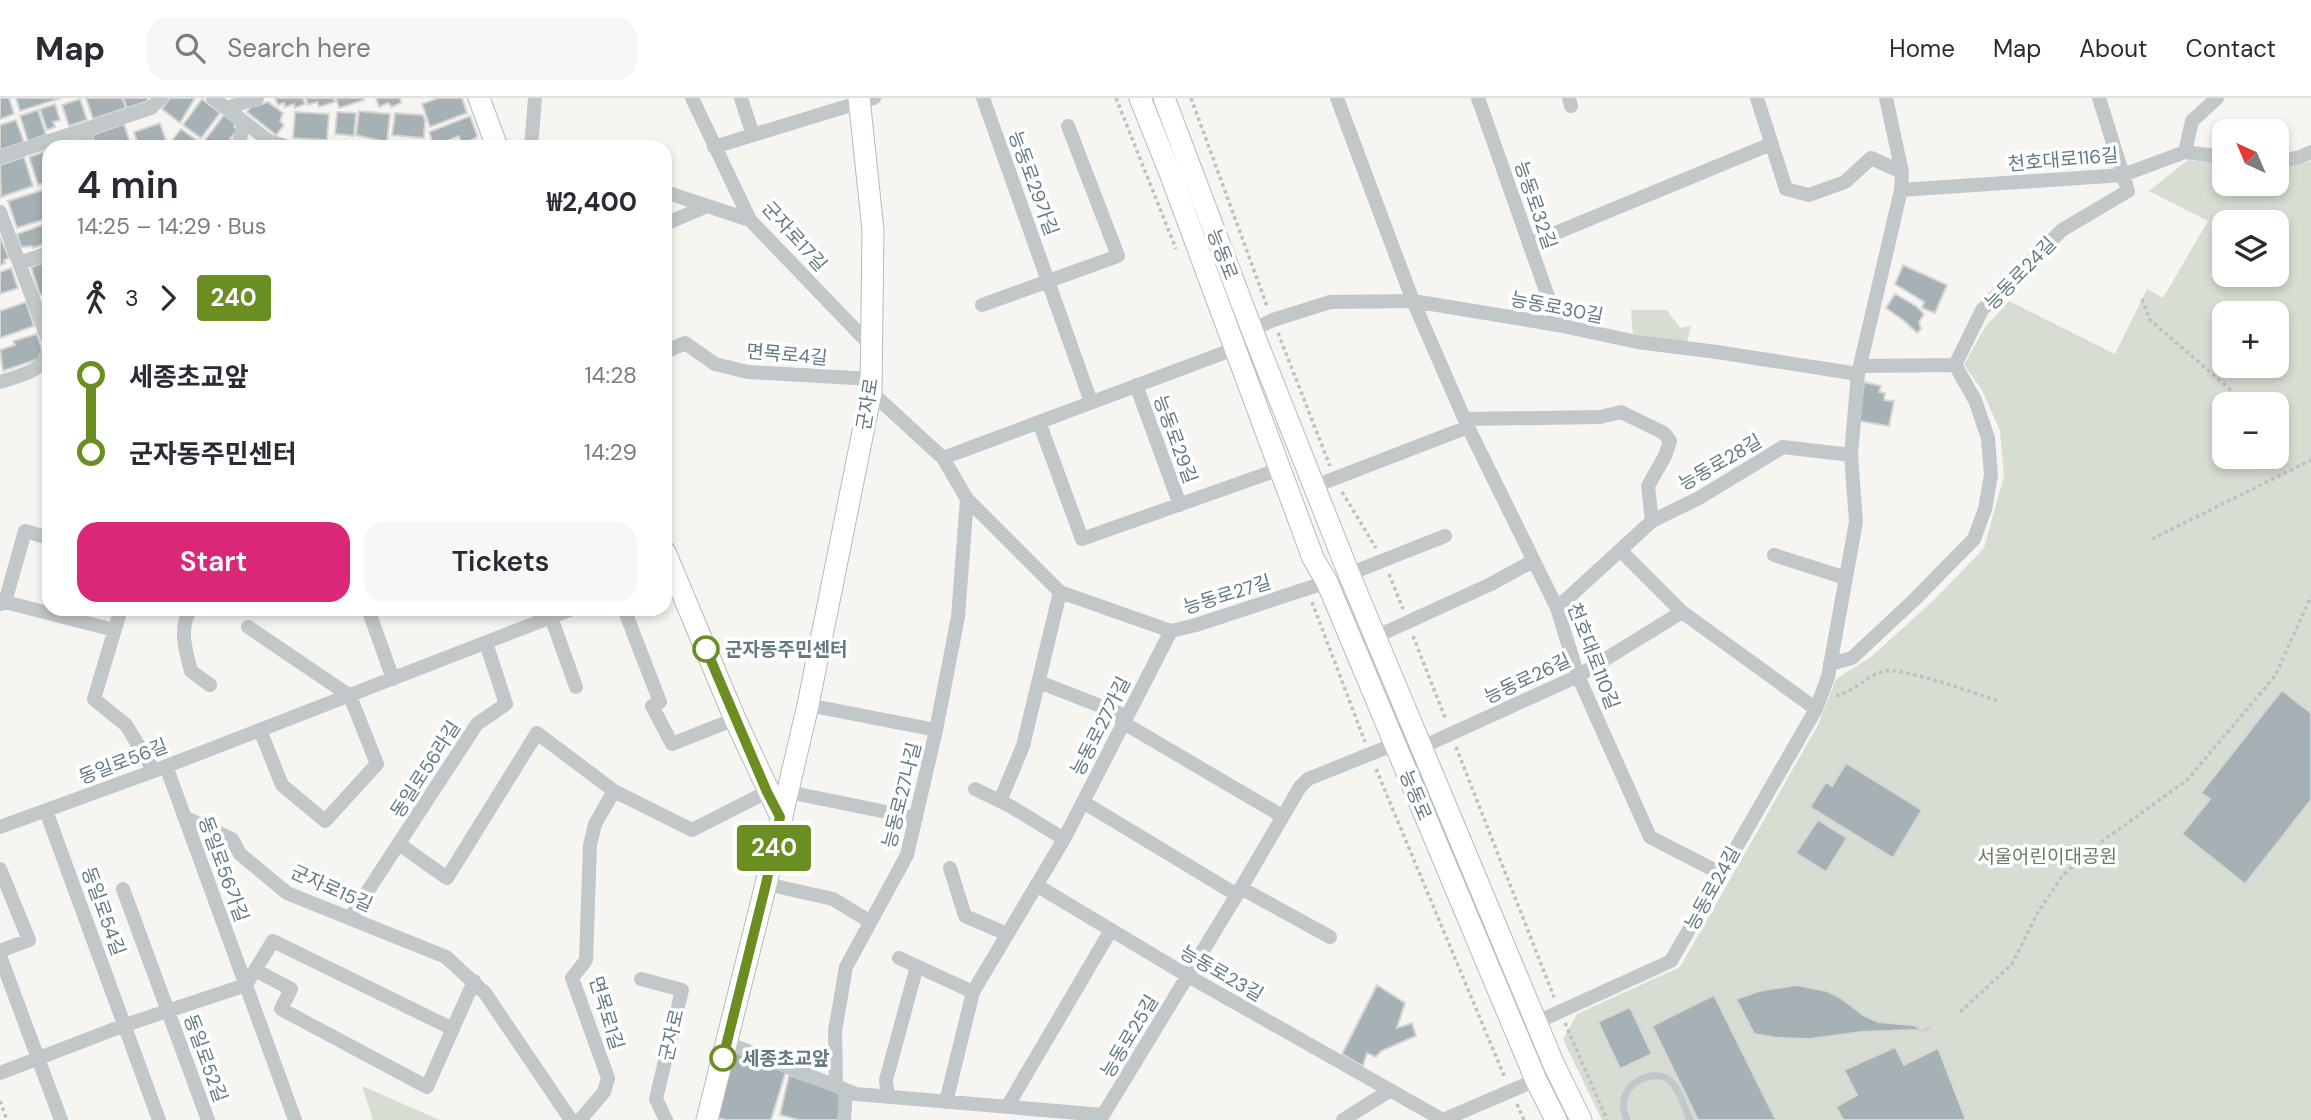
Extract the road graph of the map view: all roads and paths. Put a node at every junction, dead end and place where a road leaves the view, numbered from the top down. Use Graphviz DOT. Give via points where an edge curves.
graph roads {
  1 [pos="162,98"];
  2 [pos="213,98"];
  3 [pos="257,98"];
  4 [pos="479,98"];
  5 [pos="535,98"];
  6 [pos="692,98"];
  7 [pos="741,98"];
  8 [pos="983,98"];
  9 [pos="1140,98"];
  10 [pos="1164,98"];
  11 [pos="1337,98"];
  12 [pos="1478,98"];
  13 [pos="1756,98"];
  14 [pos="1886,98"];
  15 [pos="2099,98"];
  16 [pos="2217,98"];
  17 [pos="864,99"];
  18 [pos="227,108"];
  19 [pos="244,123"];
  20 [pos="1068,126"];
  21 [pos="83,130"];
  22 [pos="753,135"];
  23 [pos="52,140"];
  24 [pos="87,140"];
  25 [pos="240,140"];
  26 [pos="269,140"];
  27 [pos="494,140"];
  28 [pos="532,140"];
  29 [pos="42,143"];
  30 [pos="1771,144"];
  31 [pos="714,147"];
  32 [pos="2185,152"];
  33 [pos="2311,152"];
  34 [pos="2212,155"];
  35 [pos="0,157"];
  36 [pos="2289,159"];
  37 [pos="1902,172"];
  38 [pos="2123,175"];
  39 [pos="1901,190"];
  40 [pos="672,194"];
  41 [pos="707,206"];
  42 [pos="0,212"];
  43 [pos="750,220"];
  44 [pos="672,221"];
  45 [pos="1529,244"];
  46 [pos="42,255"];
  47 [pos="19,263"];
  48 [pos="1048,281"];
  49 [pos="42,299"];
  50 [pos="2142,299"];
  51 [pos="1413,301"];
  52 [pos="34,302"];
  53 [pos="982,305"];
  54 [pos="42,323"];
  55 [pos="1558,324"];
  56 [pos="1252,330"];
  57 [pos="873,348"];
  58 [pos="672,349"];
  59 [pos="1234,349"];
  60 [pos="42,363"];
  61 [pos="1955,365"];
  62 [pos="1859,370"];
  63 [pos="0,382"];
  64 [pos="1136,385"];
  65 [pos="871,386"];
  66 [pos="2233,392"];
  67 [pos="1091,402"];
  68 [pos="1039,422"];
  69 [pos="1466,423"];
  70 [pos="1851,455"];
  71 [pos="943,458"];
  72 [pos="2311,460"];
  73 [pos="1280,469"];
  74 [pos="1315,486"];
  75 [pos="967,499"];
  76 [pos="1180,505"];
  77 [pos="1651,521"];
  78 [pos="42,536"];
  79 [pos="1445,536"];
  80 [pos="2152,539"];
  81 [pos="1620,550"];
  82 [pos="1774,555"];
  83 [pos="1533,561"];
  84 [pos="1349,574"];
  85 [pos="672,575"];
  86 [pos="1846,578"];
  87 [pos="1327,582"];
  88 [pos="1060,592"];
  89 [pos="2311,597"];
  90 [pos="3,603"];
  91 [pos="1557,608"];
  92 [pos="42,612"];
  93 [pos="1682,612"];
  94 [pos="56,616"];
  95 [pos="119,616"];
  96 [pos="187,616"];
  97 [pos="370,616"];
  98 [pos="627,616"];
  99 [pos="551,617"];
  100 [pos="248,627"];
  101 [pos="114,630"];
  102 [pos="1171,631"];
  103 [pos="1375,636"];
  104 [pos="486,643"];
  105 [pos="1830,664"];
  106 [pos="1578,676"];
  107 [pos="393,679"];
  108 [pos="1039,682"];
  109 [pos="210,685"];
  110 [pos="576,687"];
  111 [pos="350,696"];
  112 [pos="1998,701"];
  113 [pos="1818,703"];
  114 [pos="808,705"];
  115 [pos="735,719"];
  116 [pos="1124,719"];
  117 [pos="260,730"];
  118 [pos="936,730"];
  119 [pos="1395,744"];
  120 [pos="1422,747"];
  121 [pos="160,768"];
  122 [pos="975,789"];
  123 [pos="614,791"];
  124 [pos="778,792"];
  125 [pos="1000,801"];
  126 [pos="1083,802"];
  127 [pos="46,811"];
  128 [pos="1282,816"];
  129 [pos="184,817"];
  130 [pos="916,818"];
  131 [pos="0,827"];
  132 [pos="1064,839"];
  133 [pos="399,844"];
  134 [pos="950,868"];
  135 [pos="0,869"];
  136 [pos="1720,873"];
  137 [pos="766,884"];
  138 [pos="1036,886"];
  139 [pos="123,889"];
  140 [pos="1239,892"];
  141 [pos="350,918"];
  142 [pos="869,921"];
  143 [pos="1111,930"];
  144 [pos="1007,934"];
  145 [pos="1330,937"];
  146 [pos="0,953"];
  147 [pos="899,958"];
  148 [pos="917,966"];
  149 [pos="255,970"];
  150 [pos="1188,976"];
  151 [pos="641,979"];
  152 [pos="474,981"];
  153 [pos="246,985"];
  154 [pos="973,992"];
  155 [pos="168,1010"];
  156 [pos="1960,1012"];
  157 [pos="1537,1022"];
  158 [pos="125,1025"];
  159 [pos="453,1029"];
  160 [pos="1516,1031"];
  161 [pos="727,1043"];
  162 [pos="39,1059"];
  163 [pos="0,1073"];
  164 [pos="1536,1080"];
  165 [pos="841,1088"];
  166 [pos="1390,1091"];
  167 [pos="888,1097"];
  168 [pos="0,1101"];
  169 [pos="946,1102"];
  170 [pos="1007,1107"];
  171 [pos="7,1120"];
  172 [pos="61,1120"];
  173 [pos="159,1120"];
  174 [pos="208,1120"];
  175 [pos="295,1120"];
  176 [pos="571,1120"];
  177 [pos="580,1120"];
  178 [pos="666,1120"];
  179 [pos="707,1120"];
  180 [pos="844,1120"];
  181 [pos="1343,1120"];
  182 [pos="1556,1120"];
  183 [pos="1581,1120"];
  184 [pos="1627,1120"];
  185 [pos="1690,1120"];
  1 -- 21 [label="street" via="151,108"];
  2 -- 18 [label="street"];
  3 -- 18 [label="street"];
  4 -- 27 [label="main road"];
  5 -- 28 [label="street"];
  6 -- 31 [label="street, 군자로17길"];
  7 -- 22 [label="street"];
  8 -- 48 [label="street, 능동로29가길"];
  9 -- 59 [label="main road, 능동로"];
  10 -- 56 [label="main road, 능동로"];
  11 -- 51 [label="street, 천호대로110길"];
  12 -- 45 [label="street, 능동로32길"];
  13 -- 30 [label="street"];
  14 -- 37 [label="street"];
  15 -- 38 [label="street"];
  16 -- 32 [label="street" via="2192,121"];
  17 -- 22 [label="street"];
  17 -- 57 [label="main road, 군자로" via="873,230"];
  18 -- 19 [label="street"];
  19 -- 25 [label="street"];
  19 -- 26 [label="street"];
  20 -- 48 [label="street" via="1118,256"];
  21 -- 23 [label="street"];
  21 -- 24 [label="street"];
  22 -- 31 [label="street"];
  29 -- 35 [label="street"];
  30 -- 37 [label="street" via="1786,189 1809,195 1845,182 1871,158"];
  30 -- 45 [label="street"];
  31 -- 43 [label="street, 군자로17길"];
  32 -- 34 [label="street, 천호대로116길"];
  32 -- 38 [label="street, 천호대로116길"];
  33 -- 36 [label="street"];
  37 -- 39 [label="street, 능동로24길"];
  38 -- 39 [label="street, 천호대로116길"];
  38 -- 61 [label="street, 능동로24길" via="2128,191 2062,230 1982,310"];
  39 -- 62 [label="street, 능동로24길"];
  40 -- 41 [label="street"];
  41 -- 43 [label="street"];
  41 -- 44 [label="street"];
  42 -- 47 [label="street"];
  43 -- 57 [label="street, 군자로17길"];
  45 -- 55 [label="street, 능동로32길"];
  46 -- 47 [label="street"];
  47 -- 52 [label="street"];
  48 -- 53 [label="street"];
  48 -- 67 [label="street, 능동로29가길"];
  49 -- 52 [label="street"];
  50 -- 66 [label="path" via="2150,320"];
  51 -- 55 [label="street, 능동로30길"];
  51 -- 56 [label="street, 능동로30길" via="1330,302"];
  51 -- 69 [label="street, 천호대로110길"];
  52 -- 54 [label="street"];
  55 -- 62 [label="street, 능동로30길" via="1637,342"];
  56 -- 74 [label="main road, 능동로"];
  57 -- 65 [label="main road, 군자로"];
  58 -- 65 [label="street, 면목로4길" via="685,343 715,363 748,372"];
  59 -- 64 [label="street, 능동로29길"];
  59 -- 73 [label="main road, 능동로"];
  60 -- 63 [label="street"];
  61 -- 62 [label="street, 능동로30길"];
  61 -- 105 [label="street" via="1975,400 1988,438 1991,475 1974,539 1852,658"];
  62 -- 70 [label="street, 능동로24길"];
  64 -- 67 [label="street, 능동로29길"];
  64 -- 76 [label="street, 능동로29길"];
  65 -- 71 [label="street, 능동로27길"];
  65 -- 114 [label="main road, 군자로"];
  67 -- 68 [label="street, 능동로29길"];
  68 -- 71 [label="street, 능동로29길"];
  68 -- 76 [label="street" via="1082,539"];
  69 -- 74 [label="street"];
  69 -- 77 [label="street, 능동로28길" via="1600,417 1621,412 1670,441 1648,486"];
  69 -- 83 [label="street, 천호대로110길"];
  70 -- 77 [label="street, 능동로28길" via="1783,447"];
  70 -- 86 [label="street, 능동로24길" via="1856,522"];
  71 -- 75 [label="street, 능동로27길"];
  72 -- 80 [label="path"];
  73 -- 76 [label="street"];
  73 -- 87 [label="main road, 능동로"];
  74 -- 84 [label="main road, 능동로"];
  75 -- 88 [label="street, 능동로27길"];
  75 -- 118 [label="street, 능동로27나길" via="958,617"];
  77 -- 81 [label="street, 능동로28길"];
  78 -- 90 [label="street" via="25,531"];
  79 -- 84 [label="street"];
  81 -- 91 [label="street, 능동로28길"];
  81 -- 93 [label="street"];
  82 -- 86 [label="street"];
  83 -- 91 [label="street, 천호대로110길"];
  83 -- 103 [label="street"];
  84 -- 103 [label="main road, 능동로"];
  85 -- 115 [label="main road"];
  86 -- 105 [label="street, 능동로24길"];
  87 -- 102 [label="street, 능동로27길"];
  87 -- 119 [label="main road, 능동로"];
  88 -- 102 [label="street, 능동로27길"];
  88 -- 108 [label="street"];
  89 -- 156 [label="path" via="2274,676 2187,780 2063,875 2012,964"];
  90 -- 92 [label="street"];
  91 -- 106 [label="street, 천호대로110길"];
  93 -- 106 [label="street, 능동로26길"];
  93 -- 113 [label="street"];
  94 -- 101 [label="street"];
  95 -- 101 [label="street"];
  96 -- 109 [label="street" via="184,643 191,671"];
  97 -- 107 [label="street"];
  98 -- 115 [label="street" via="660,702 652,706 672,744"];
  99 -- 104 [label="street, 동일로56길"];
  99 -- 110 [label="street"];
  100 -- 111 [label="street"];
  101 -- 121 [label="street, 동일로56가길" via="94,699 126,725"];
  102 -- 116 [label="street, 능동로27가길"];
  103 -- 120 [label="main road, 능동로"];
  104 -- 107 [label="street, 동일로56길"];
  104 -- 133 [label="street, 동일로56라길" via="506,704 477,724"];
  105 -- 113 [label="street, 능동로24길"];
  106 -- 120 [label="street, 능동로26길"];
  106 -- 136 [label="street, 천호대로110길" via="1650,837"];
  107 -- 111 [label="street, 동일로56길"];
  108 -- 116 [label="street"];
  108 -- 125 [label="street" via="1023,746"];
  111 -- 117 [label="street, 동일로56길"];
  111 -- 117 [label="street" via="377,764 325,821 282,785"];
  112 -- 113 [label="path" via="1910,674 1885,671 1845,694"];
  113 -- 136 [label="street, 능동로24길"];
  114 -- 118 [label="street"];
  114 -- 124 [label="main road, 군자로"];
  115 -- 124 [label="main road"];
  116 -- 126 [label="street, 능동로27가길"];
  116 -- 128 [label="street"];
  117 -- 121 [label="street, 동일로56길"];
  118 -- 130 [label="street, 능동로27나길"];
  119 -- 128 [label="street, 능동로25길" via="1308,779"];
  119 -- 160 [label="main road, 능동로"];
  120 -- 157 [label="main road, 능동로"];
  121 -- 127 [label="street, 동일로56길"];
  121 -- 129 [label="street, 동일로56가길"];
  122 -- 125 [label="street"];
  123 -- 124 [label="street" via="692,830"];
  123 -- 133 [label="street" via="537,733 447,878"];
  123 -- 177 [label="street, 면목로1길" via="595,824 590,845 586,960 572,978 608,1078 604,1092"];
  124 -- 130 [label="street"];
  124 -- 137 [label="main road, 군자로" via="780,817"];
  125 -- 132 [label="street"];
  126 -- 132 [label="street, 능동로27가길"];
  126 -- 140 [label="street"];
  127 -- 131 [label="street, 동일로56길"];
  127 -- 158 [label="street, 동일로54길"];
  128 -- 140 [label="street, 능동로25길"];
  129 -- 141 [label="street, 군자로15길" via="232,839 240,854 287,893"];
  129 -- 153 [label="street, 동일로56가길"];
  130 -- 142 [label="street, 능동로27나길" via="907,855"];
  132 -- 138 [label="street, 능동로27가길"];
  133 -- 141 [label="street, 동일로56라길"];
  134 -- 144 [label="street" via="965,916"];
  135 -- 146 [label="street" via="29,940"];
  136 -- 157 [label="street, 능동로24길" via="1671,961"];
  137 -- 142 [label="street" via="833,898"];
  137 -- 161 [label="main road, 군자로"];
  138 -- 143 [label="street, 능동로23길"];
  138 -- 144 [label="street, 능동로27가길"];
  139 -- 155 [label="street, 동일로54길"];
  140 -- 145 [label="street"];
  140 -- 150 [label="street, 능동로25길"];
  141 -- 152 [label="street, 군자로15길" via="446,957"];
  142 -- 165 [label="street, 능동로27나길" via="846,967 835,1031"];
  143 -- 150 [label="street, 능동로23길"];
  143 -- 170 [label="street"];
  144 -- 154 [label="street, 능동로27가길"];
  146 -- 162 [label="street"];
  147 -- 148 [label="street"];
  148 -- 154 [label="street"];
  148 -- 167 [label="street" via="886,1080"];
  149 -- 153 [label="street"];
  149 -- 159 [label="street" via="273,941"];
  149 -- 159 [label="street" via="291,989 281,1009 427,1087"];
  150 -- 166 [label="street, 능동로23길"];
  150 -- 170 [label="street, 능동로25길" via="1103,1115"];
  151 -- 178 [label="street, 군자로" via="682,990 656,1099"];
  152 -- 159 [label="street"];
  152 -- 176 [label="street, 군자로15길"];
  153 -- 155 [label="street"];
  153 -- 175 [label="street, 동일로56가길"];
  154 -- 169 [label="street, 능동로27가길"];
  155 -- 158 [label="street"];
  155 -- 174 [label="street, 동일로52길"];
  157 -- 160 [label="main road, 능동로24길"];
  157 -- 183 [label="main road, 능동로"];
  158 -- 162 [label="street"];
  158 -- 173 [label="street"];
  160 -- 164 [label="main road, 능동로"];
  161 -- 165 [label="street, 능동로25길"];
  161 -- 179 [label="main road, 군자로"];
  162 -- 163 [label="street"];
  162 -- 172 [label="street"];
  164 -- 166 [label="street, 능동로23길" via="1443,1120"];
  164 -- 182 [label="main road, 능동로"];
  165 -- 167 [label="street, 능동로25길"];
  165 -- 180 [label="street, 능동로27나길"];
  166 -- 181 [label="street"];
  167 -- 169 [label="street, 능동로25길"];
  168 -- 171 [label="path"];
  169 -- 170 [label="street, 능동로25길"];
  184 -- 185 [label="lane" via="1624,1094 1630,1086 1653,1076 1673,1083"];
}
